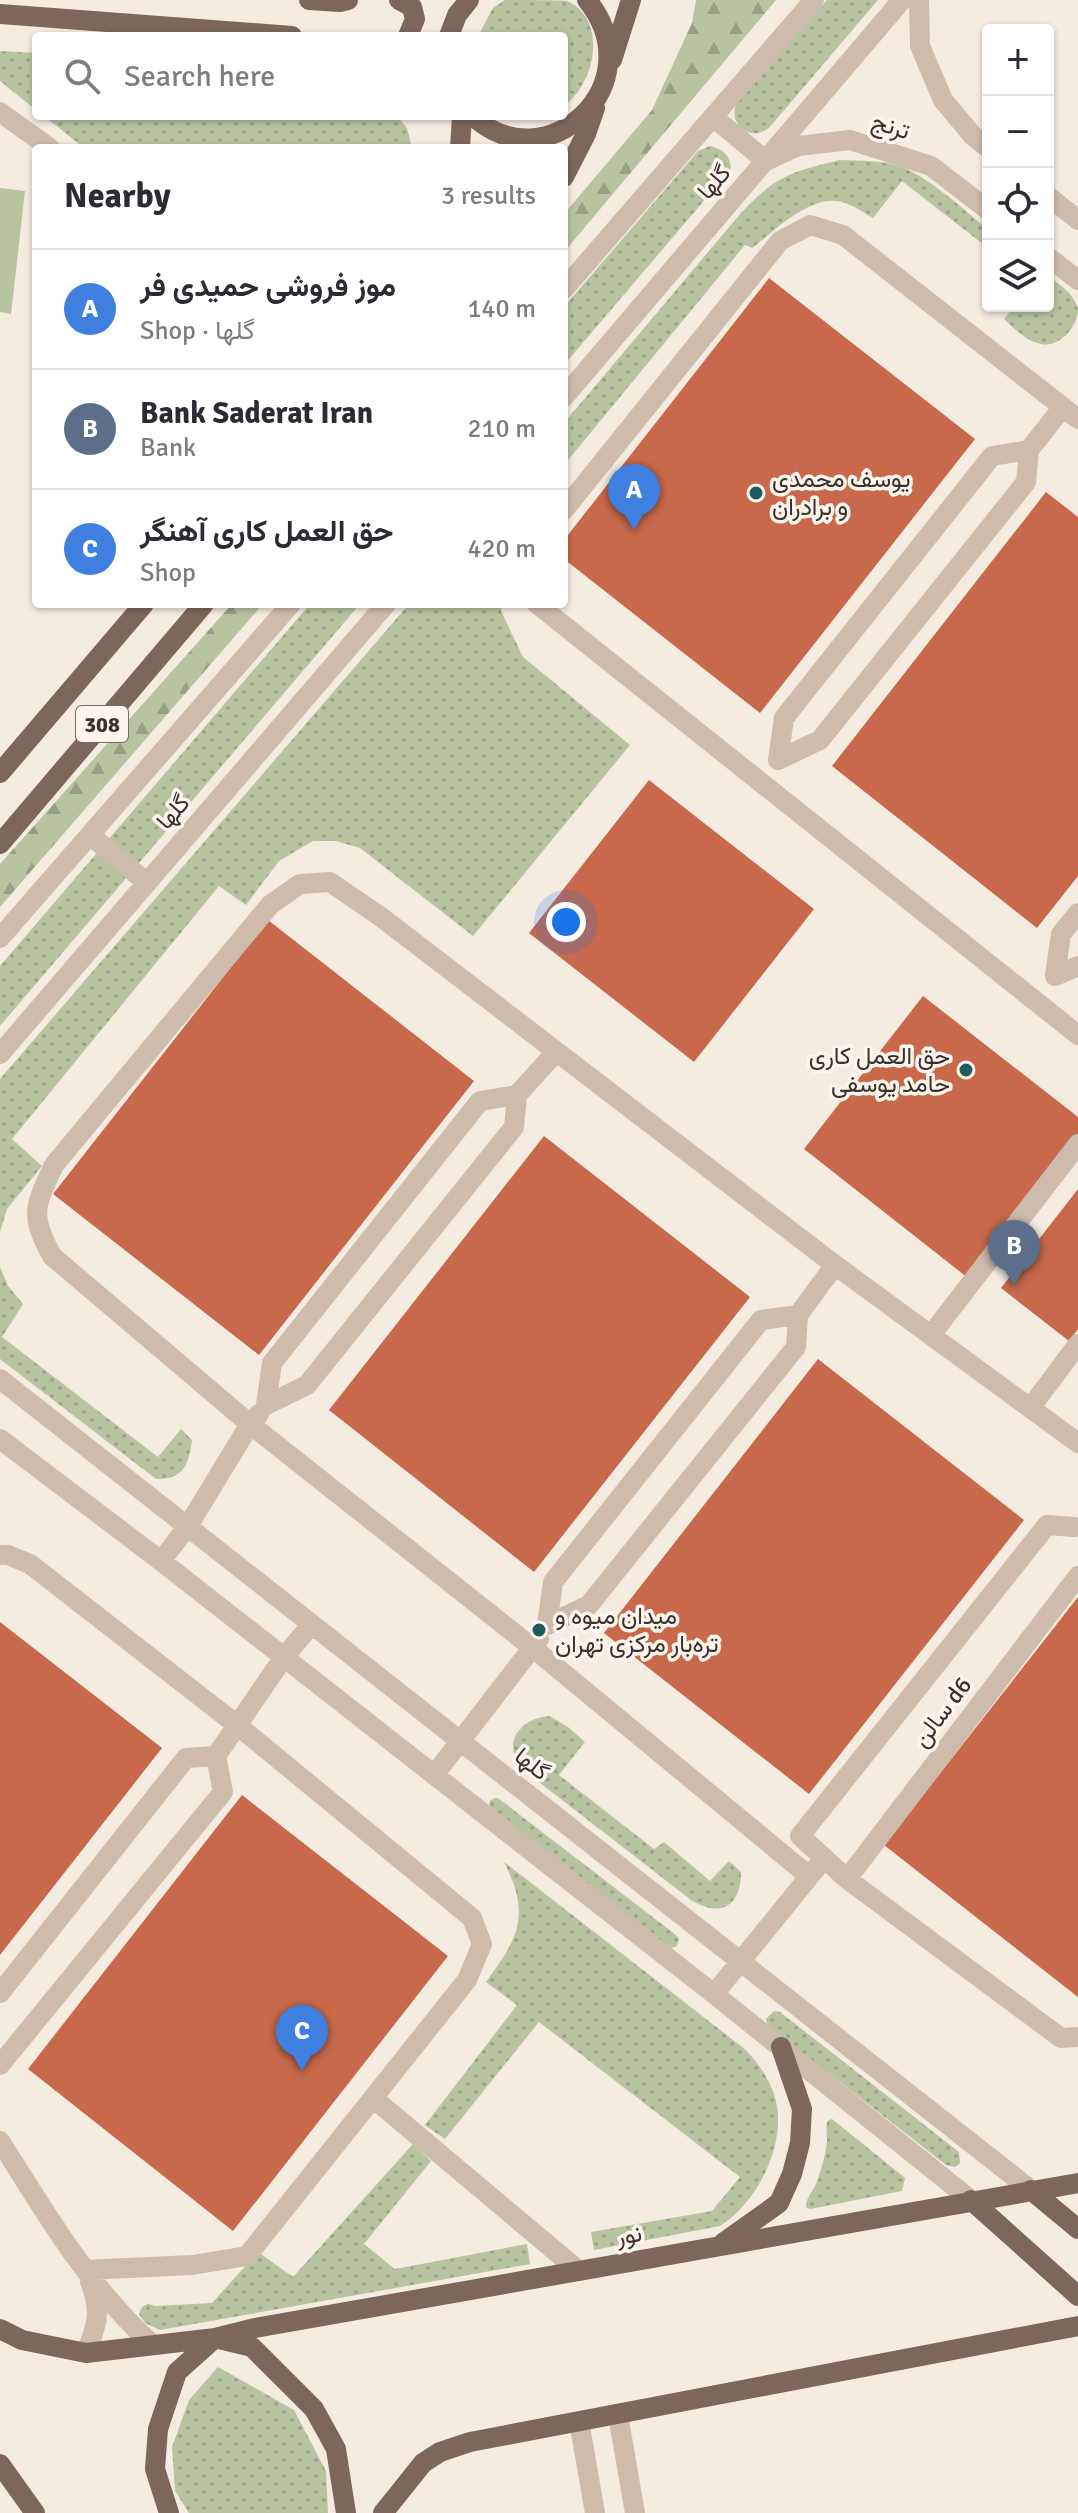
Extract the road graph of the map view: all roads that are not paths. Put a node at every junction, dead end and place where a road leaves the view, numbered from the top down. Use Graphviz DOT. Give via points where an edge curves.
graph roads {
  1 [pos="309,0"];
  2 [pos="364,0"];
  3 [pos="399,0"];
  4 [pos="469,0"];
  5 [pos="587,0"];
  6 [pos="631,0"];
  7 [pos="814,0"];
  8 [pos="902,0"];
  9 [pos="919,0"];
  10 [pos="344,1"];
  11 [pos="0,14"];
  12 [pos="254,32"];
  13 [pos="410,32"];
  14 [pos="451,32"];
  15 [pos="607,76"];
  16 [pos="598,97"];
  17 [pos="0,112"];
  18 [pos="713,117"];
  19 [pos="462,120"];
  20 [pos="478,120"];
  21 [pos="982,143"];
  22 [pos="44,144"];
  23 [pos="460,144"];
  24 [pos="766,161"];
  25 [pos="568,169"];
  26 [pos="1054,201"];
  27 [pos="982,205"];
  28 [pos="1078,220"];
  29 [pos="1054,262"];
  30 [pos="1078,280"];
  31 [pos="568,284"];
  32 [pos="568,392"];
  33 [pos="1070,413"];
  34 [pos="1029,450"];
  35 [pos="568,505"];
  36 [pos="141,608"];
  37 [pos="201,608"];
  38 [pos="288,608"];
  39 [pos="383,608"];
  40 [pos="542,608"];
  41 [pos="778,760"];
  42 [pos="0,773"];
  43 [pos="760,781"];
  44 [pos="90,835"];
  45 [pos="0,844"];
  46 [pos="147,883"];
  47 [pos="1078,913"];
  48 [pos="0,938"];
  49 [pos="1078,966"];
  50 [pos="1055,976"];
  51 [pos="1035,1000"];
  52 [pos="1078,1035"];
  53 [pos="556,1052"];
  54 [pos="0,1054"];
  55 [pos="517,1095"];
  56 [pos="1078,1144"];
  57 [pos="835,1265"];
  58 [pos="798,1315"];
  59 [pos="931,1335"];
  60 [pos="1078,1344"];
  61 [pos="0,1379"];
  62 [pos="266,1405"];
  63 [pos="1031,1407"];
  64 [pos="250,1424"];
  65 [pos="0,1439"];
  66 [pos="1078,1443"];
  67 [pos="188,1526"];
  68 [pos="1077,1528"];
  69 [pos="0,1555"];
  70 [pos="161,1561"];
  71 [pos="1078,1576"];
  72 [pos="312,1624"];
  73 [pos="547,1625"];
  74 [pos="533,1648"];
  75 [pos="284,1657"];
  76 [pos="237,1725"];
  77 [pos="462,1742"];
  78 [pos="216,1756"];
  79 [pos="434,1775"];
  80 [pos="824,1858"];
  81 [pos="809,1876"];
  82 [pos="847,1879"];
  83 [pos="741,1961"];
  84 [pos="0,1993"];
  85 [pos="714,1994"];
  86 [pos="1078,2037"];
  87 [pos="781,2047"];
  88 [pos="0,2065"];
  89 [pos="373,2098"];
  90 [pos="0,2141"];
  91 [pos="1078,2183"];
  92 [pos="1031,2190"];
  93 [pos="971,2200"];
  94 [pos="1078,2229"];
  95 [pos="720,2246"];
  96 [pos="85,2270"];
  97 [pos="579,2271"];
  98 [pos="1078,2296"];
  99 [pos="1078,2326"];
  100 [pos="0,2329"];
  101 [pos="215,2338"];
  102 [pos="153,2345"];
  103 [pos="86,2353"];
  104 [pos="618,2415"];
  105 [pos="579,2421"];
  106 [pos="0,2464"];
  107 [pos="35,2513"];
  108 [pos="169,2513"];
  109 [pos="346,2513"];
  110 [pos="383,2513"];
  111 [pos="595,2513"];
  112 [pos="635,2513"];
  1 -- 10 [label="main road"];
  2 -- 10 [label="main road"];
  3 -- 13 [label="main road" via="412,7 415,19"];
  4 -- 14 [label="main road"];
  5 -- 15 [label="main road" via="603,24 609,49"];
  6 -- 15 [label="main road"];
  7 -- 18 [label="street, گلها"];
  8 -- 24 [label="street, گلها"];
  9 -- 21 [label="street, ترنج" via="920,46 943,100"];
  11 -- 12 [label="main road"];
  15 -- 16 [label="main road"];
  16 -- 20 [label="main road" via="581,118 559,132 533,138 506,135"];
  16 -- 25 [label="main road"];
  17 -- 22 [label="street"];
  18 -- 24 [label="street"];
  18 -- 31 [label="street, گلها"];
  19 -- 23 [label="main road"];
  24 -- 27 [label="street, ترنج" via="798,146 850,140 931,166"];
  24 -- 32 [label="street, گلها"];
  26 -- 28 [label="street"];
  29 -- 30 [label="street"];
  33 -- 34 [label="street"];
  33 -- 35 [label="street" via="843,235 810,225 780,241"];
  34 -- 41 [label="street" via="1026,482 820,740"];
  34 -- 41 [label="street" via="992,456 784,718"];
  36 -- 42 [label="main road, 308"];
  37 -- 45 [label="main road, 308"];
  38 -- 44 [label="street, گلها"];
  39 -- 46 [label="street, گلها"];
  40 -- 43 [label="street"];
  41 -- 43 [label="street"];
  43 -- 51 [label="street"];
  44 -- 46 [label="street"];
  44 -- 48 [label="street, گلها"];
  46 -- 54 [label="street, گلها"];
  47 -- 50 [label="street" via="1061,934"];
  49 -- 50 [label="street"];
  50 -- 51 [label="street"];
  51 -- 52 [label="street"];
  53 -- 55 [label="street"];
  53 -- 57 [label="street"];
  53 -- 64 [label="street" via="330,882 300,884 270,905 63,1153 36,1204 38,1231 52,1256"];
  55 -- 62 [label="street" via="514,1127 307,1385"];
  55 -- 62 [label="street" via="480,1101 272,1363"];
  56 -- 59 [label="street"];
  57 -- 58 [label="street"];
  57 -- 59 [label="street"];
  58 -- 73 [label="street" via="796,1347 589,1605"];
  58 -- 73 [label="street" via="761,1320 553,1582"];
  59 -- 63 [label="street"];
  60 -- 63 [label="street"];
  61 -- 67 [label="street, گلها"];
  62 -- 64 [label="street"];
  63 -- 66 [label="street"];
  64 -- 67 [label="street"];
  64 -- 74 [label="street"];
  65 -- 70 [label="street"];
  67 -- 70 [label="street"];
  67 -- 72 [label="street, گلها"];
  68 -- 80 [label="street" via="1047,1525 800,1836"];
  69 -- 76 [label="street" via="30,1564"];
  70 -- 75 [label="street"];
  71 -- 82 [label="street, سالن d6"];
  72 -- 75 [label="street"];
  72 -- 77 [label="street, گلها"];
  73 -- 74 [label="street"];
  74 -- 77 [label="street"];
  74 -- 81 [label="street"];
  75 -- 76 [label="street"];
  75 -- 79 [label="street"];
  76 -- 78 [label="street"];
  76 -- 89 [label="street" via="472,1918 482,1944 467,1980"];
  77 -- 79 [label="street"];
  77 -- 83 [label="street, گلها"];
  78 -- 84 [label="street" via="186,1758"];
  78 -- 88 [label="street" via="223,1792"];
  79 -- 85 [label="street"];
  80 -- 81 [label="street"];
  80 -- 82 [label="street"];
  81 -- 83 [label="street"];
  82 -- 86 [label="street" via="1061,2038"];
  83 -- 85 [label="street"];
  83 -- 92 [label="street, گلها"];
  85 -- 87 [label="street"];
  87 -- 93 [label="street"];
  87 -- 95 [label="main road" via="802,2109 792,2174 779,2203"];
  89 -- 96 [label="street" via="247,2256 192,2265"];
  89 -- 97 [label="street"];
  90 -- 96 [label="street"];
  91 -- 92 [label="main road, نور"];
  92 -- 93 [label="main road, نور"];
  92 -- 94 [label="main road"];
  93 -- 95 [label="main road, نور"];
  93 -- 98 [label="main road"];
  95 -- 97 [label="main road, نور"];
  96 -- 102 [label="street"];
  96 -- 103 [label="street" via="98,2301"];
  97 -- 101 [label="main road, نور"];
  99 -- 104 [label="main road"];
  100 -- 103 [label="main road, نور" via="22,2340"];
  101 -- 102 [label="main road, نور"];
  101 -- 108 [label="main road" via="177,2372 158,2429 155,2469"];
  101 -- 109 [label="main road" via="252,2347 314,2409 336,2449"];
  102 -- 103 [label="main road, نور"];
  104 -- 105 [label="main road"];
  104 -- 112 [label="street"];
  105 -- 110 [label="main road" via="440,2452 423,2463"];
  105 -- 111 [label="street"];
  106 -- 107 [label="main road"];
}
